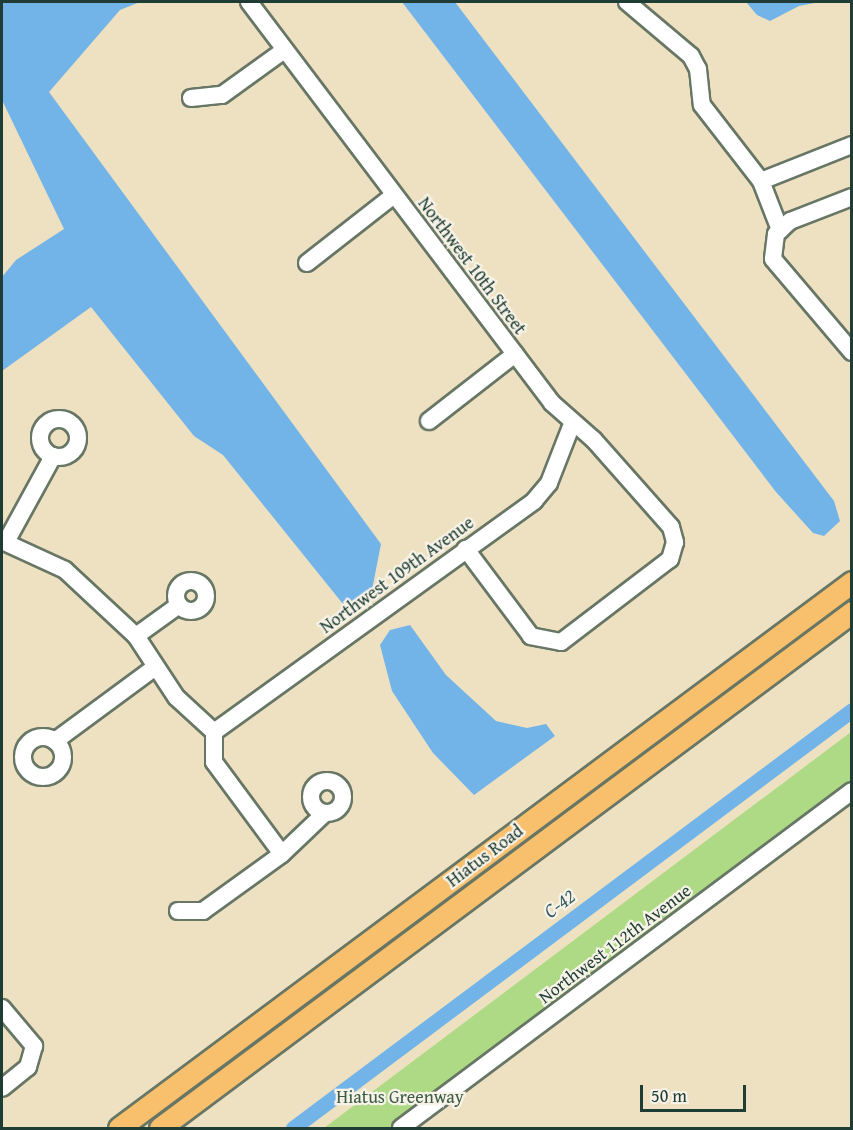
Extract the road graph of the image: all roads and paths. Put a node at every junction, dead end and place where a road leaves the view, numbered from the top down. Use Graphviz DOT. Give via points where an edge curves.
graph roads {
  1 [pos="249,2"];
  2 [pos="627,2"];
  3 [pos="283,51"];
  4 [pos="190,99"];
  5 [pos="852,146"];
  6 [pos="761,181"];
  7 [pos="394,195"];
  8 [pos="852,197"];
  9 [pos="780,230"];
  10 [pos="307,263"];
  11 [pos="852,352"];
  12 [pos="515,354"];
  13 [pos="429,421"];
  14 [pos="572,424"];
  15 [pos="53,456"];
  16 [pos="4,542"];
  17 [pos="466,549"];
  18 [pos="852,582"];
  19 [pos="179,605"];
  20 [pos="852,612"];
  21 [pos="136,636"];
  22 [pos="154,668"];
  23 [pos="214,732"];
  24 [pos="55,741"];
  25 [pos="852,790"];
  26 [pos="325,813"];
  27 [pos="282,854"];
  28 [pos="178,910"];
  29 [pos="2,1008"];
  30 [pos="2,1088"];
  31 [pos="119,1128"];
  32 [pos="160,1128"];
  33 [pos="401,1128"];
  1 -- 3 [label="street, Northwest 10th Street"];
  2 -- 6 [label="street" via="691,56 698,69 702,105"];
  3 -- 4 [label="street" via="222,95"];
  3 -- 7 [label="street, Northwest 10th Street"];
  5 -- 6 [label="street"];
  6 -- 9 [label="street"];
  7 -- 10 [label="street"];
  7 -- 12 [label="street, Northwest 10th Street"];
  8 -- 9 [label="street" via="790,222"];
  9 -- 11 [label="street" via="773,259"];
  12 -- 13 [label="street"];
  12 -- 14 [label="street, Northwest 10th Street"];
  14 -- 17 [label="street, Northwest 109th Avenue" via="549,483 534,501"];
  14 -- 17 [label="street, Northwest 10th Street" via="594,440 671,527 675,542 670,559 561,642 531,636"];
  15 -- 16 [label="street"];
  16 -- 21 [label="street" via="65,570"];
  17 -- 23 [label="street, Northwest 109th Avenue"];
  18 -- 31 [label="main road, Hiatus Road"];
  19 -- 21 [label="street"];
  20 -- 32 [label="main road, Hiatus Road"];
  21 -- 22 [label="street"];
  22 -- 23 [label="street" via="176,697"];
  22 -- 24 [label="street"];
  23 -- 27 [label="street" via="214,762"];
  25 -- 33 [label="street, Northwest 112th Avenue"];
  26 -- 27 [label="street"];
  27 -- 28 [label="street" via="203,911"];
  29 -- 30 [label="street" via="34,1046 28,1067"];
}
